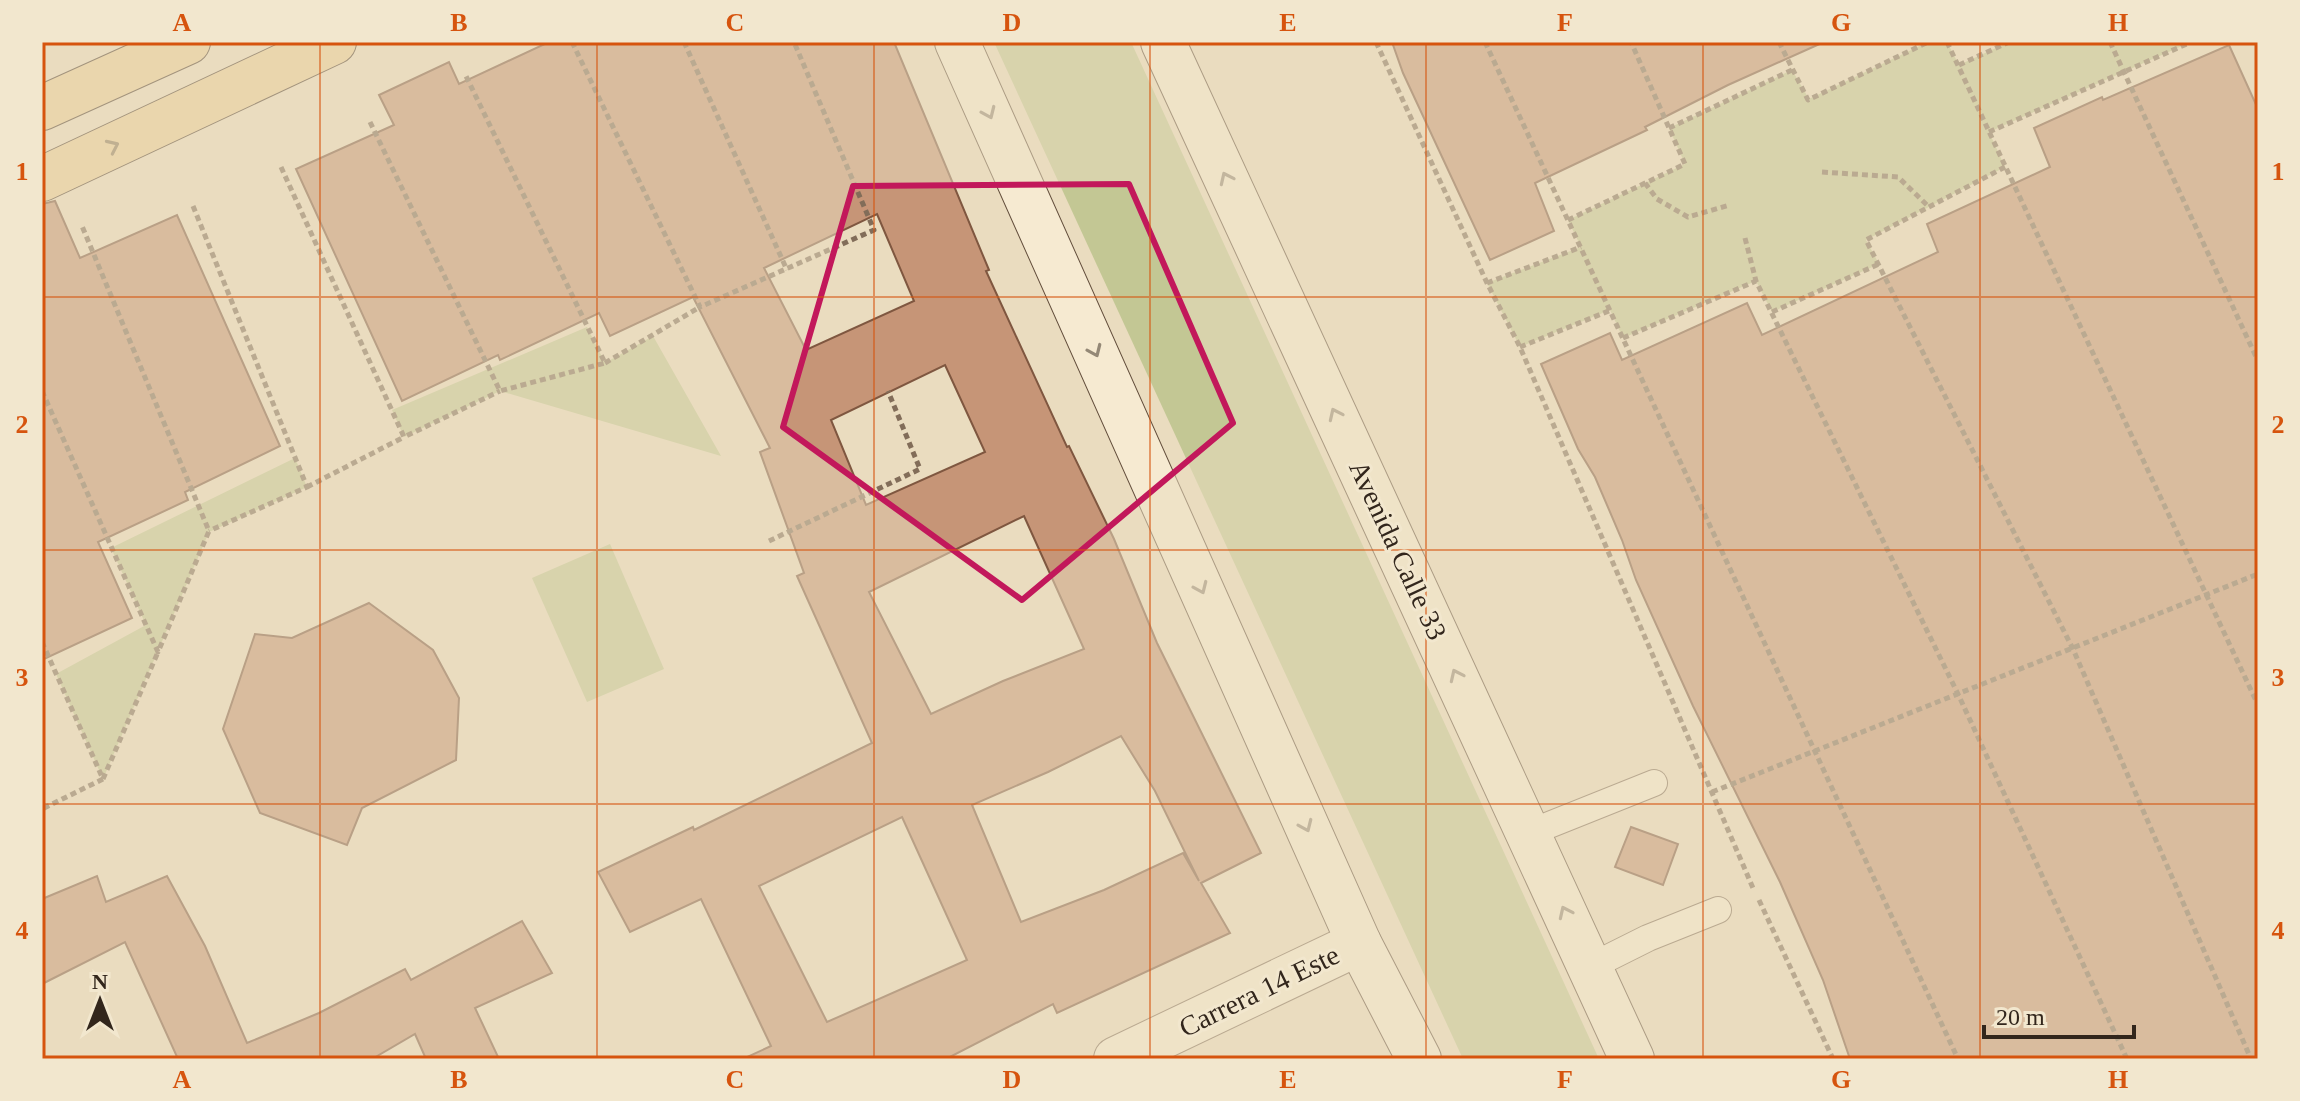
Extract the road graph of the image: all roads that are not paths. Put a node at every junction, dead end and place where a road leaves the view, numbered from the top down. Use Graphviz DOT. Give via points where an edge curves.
graph roads {
  1 [pos="188,42"];
  2 [pos="334,42"];
  3 [pos="957,42"];
  4 [pos="1163,42"];
  5 [pos="42,108"];
  6 [pos="42,179"];
  7 [pos="1654,783"];
  8 [pos="1529,833"];
  9 [pos="1718,910"];
  10 [pos="1359,943"];
  11 [pos="1590,967"];
  12 [pos="1116,1059"];
  13 [pos="1419,1059"];
  14 [pos="1632,1059"];
  1 -- 5 [label="main road"];
  6 -- 2 [label="main road, one-way"];
  3 -- 10 [label="street, one-way"];
  8 -- 4 [label="street, Avenida Calle 33, one-way"];
  7 -- 8 [label="lane"];
  11 -- 8 [label="street, Avenida Calle 33, one-way"];
  9 -- 11 [label="lane"];
  10 -- 12 [label="street, Carrera 14 Este"];
  10 -- 13 [label="street"];
  11 -- 14 [label="street, Avenida Calle 33"];
}
